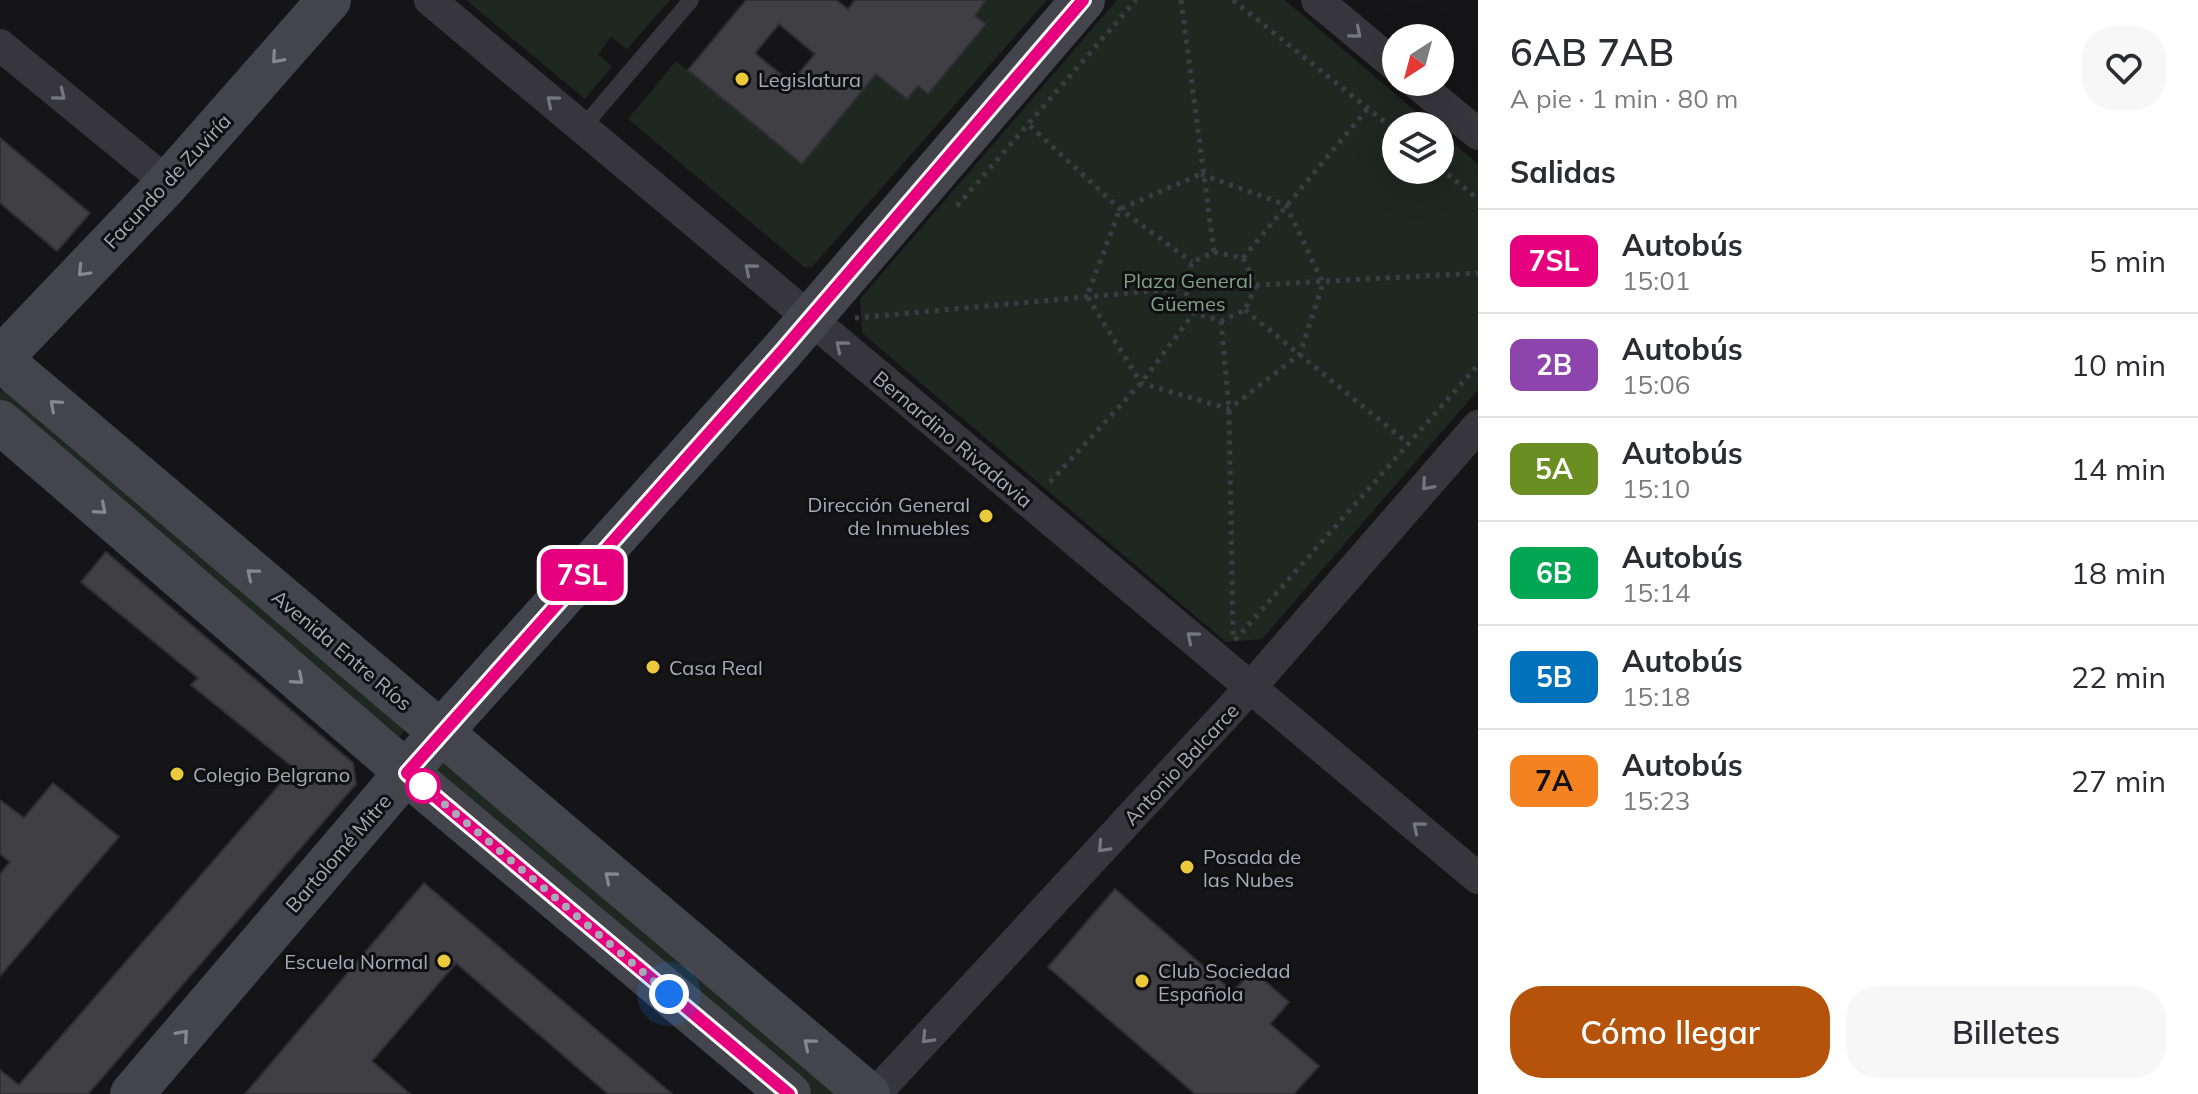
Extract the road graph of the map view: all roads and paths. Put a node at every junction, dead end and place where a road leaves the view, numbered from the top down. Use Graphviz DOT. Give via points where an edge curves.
graph roads {
  1 [pos="329,0"];
  2 [pos="430,0"];
  3 [pos="691,0"];
  4 [pos="1083,0"];
  5 [pos="1136,0"];
  6 [pos="1181,0"];
  7 [pos="1233,0"];
  8 [pos="1317,0"];
  9 [pos="0,45"];
  10 [pos="1382,54"];
  11 [pos="1432,96"];
  12 [pos="1368,108"];
  13 [pos="1382,120"];
  14 [pos="1030,126"];
  15 [pos="583,127"];
  16 [pos="1478,134"];
  17 [pos="1201,174"];
  18 [pos="1454,179"];
  19 [pos="168,183"];
  20 [pos="1478,199"];
  21 [pos="1286,205"];
  22 [pos="1120,209"];
  23 [pos="947,216"];
  24 [pos="1214,252"];
  25 [pos="1243,258"];
  26 [pos="1192,262"];
  27 [pos="1478,273"];
  28 [pos="1323,283"];
  29 [pos="1256,285"];
  30 [pos="1184,288"];
  31 [pos="1087,296"];
  32 [pos="1245,310"];
  33 [pos="839,311"];
  34 [pos="1194,313"];
  35 [pos="1221,321"];
  36 [pos="867,329"];
  37 [pos="1300,354"];
  38 [pos="0,359"];
  39 [pos="1478,365"];
  40 [pos="1141,383"];
  41 [pos="1229,409"];
  42 [pos="0,422"];
  43 [pos="1478,426"];
  44 [pos="1409,444"];
  45 [pos="1038,472"];
  46 [pos="1050,482"];
  47 [pos="1061,492"];
  48 [pos="1222,632"];
  49 [pos="1233,642"];
  50 [pos="1260,678"];
  51 [pos="439,734"];
  52 [pos="407,773"];
  53 [pos="1478,878"];
  54 [pos="132,1094"];
  55 [pos="789,1094"];
  56 [pos="868,1094"];
  57 [pos="875,1094"];
  1 -- 19 [label="main road, Facundo de Zuviría, one-way"];
  15 -- 2 [label="street, Bernardino Rivadavia, one-way"];
  3 -- 15 [label="lane"];
  4 -- 33 [label="main road, Bartolomé Mitre"];
  5 -- 14 [label="path"];
  6 -- 17 [label="path"];
  7 -- 12 [label="path"];
  8 -- 10 [label="street, one-way"];
  9 -- 19 [label="street, one-way"];
  11 -- 16 [label="street"];
  12 -- 13 [label="path"];
  12 -- 21 [label="path"];
  14 -- 22 [label="path"];
  14 -- 23 [label="path"];
  33 -- 15 [label="street, Bernardino Rivadavia, one-way"];
  17 -- 21 [label="path"];
  17 -- 22 [label="path"];
  17 -- 24 [label="path"];
  18 -- 20 [label="path"];
  19 -- 38 [label="main road, Facundo de Zuviría, one-way"];
  21 -- 25 [label="path"];
  21 -- 28 [label="path"];
  22 -- 26 [label="path"];
  22 -- 31 [label="path"];
  24 -- 25 [label="path"];
  24 -- 26 [label="path"];
  25 -- 29 [label="path"];
  26 -- 30 [label="path"];
  27 -- 28 [label="path"];
  28 -- 29 [label="path"];
  28 -- 37 [label="path"];
  29 -- 32 [label="path"];
  30 -- 31 [label="path"];
  30 -- 34 [label="path"];
  31 -- 33 [label="path"];
  31 -- 40 [label="path"];
  32 -- 35 [label="path"];
  32 -- 37 [label="path"];
  33 -- 36 [label="path"];
  50 -- 33 [label="street, Bernardino Rivadavia, one-way"];
  33 -- 51 [label="main road, Bartolomé Mitre"];
  34 -- 35 [label="path"];
  34 -- 40 [label="path"];
  35 -- 41 [label="path"];
  37 -- 41 [label="path"];
  37 -- 44 [label="path"];
  51 -- 38 [label="main road, Avenida Entre Ríos, one-way"];
  39 -- 44 [label="path"];
  40 -- 41 [label="path"];
  40 -- 46 [label="path"];
  41 -- 49 [label="path"];
  42 -- 52 [label="main road, one-way"];
  43 -- 50 [label="street, Antonio Balcarce, one-way"];
  44 -- 49 [label="path"];
  45 -- 46 [label="path"];
  46 -- 47 [label="path"];
  48 -- 49 [label="path"];
  49 -- 50 [label="path"];
  53 -- 50 [label="street, Bernardino Rivadavia, one-way"];
  50 -- 57 [label="street, Antonio Balcarce, one-way"];
  51 -- 52 [label="main road, Bartolomé Mitre"];
  56 -- 51 [label="main road, Avenida Entre Ríos, one-way"];
  54 -- 52 [label="main road, Bartolomé Mitre, one-way"];
  52 -- 55 [label="main road"];
}
